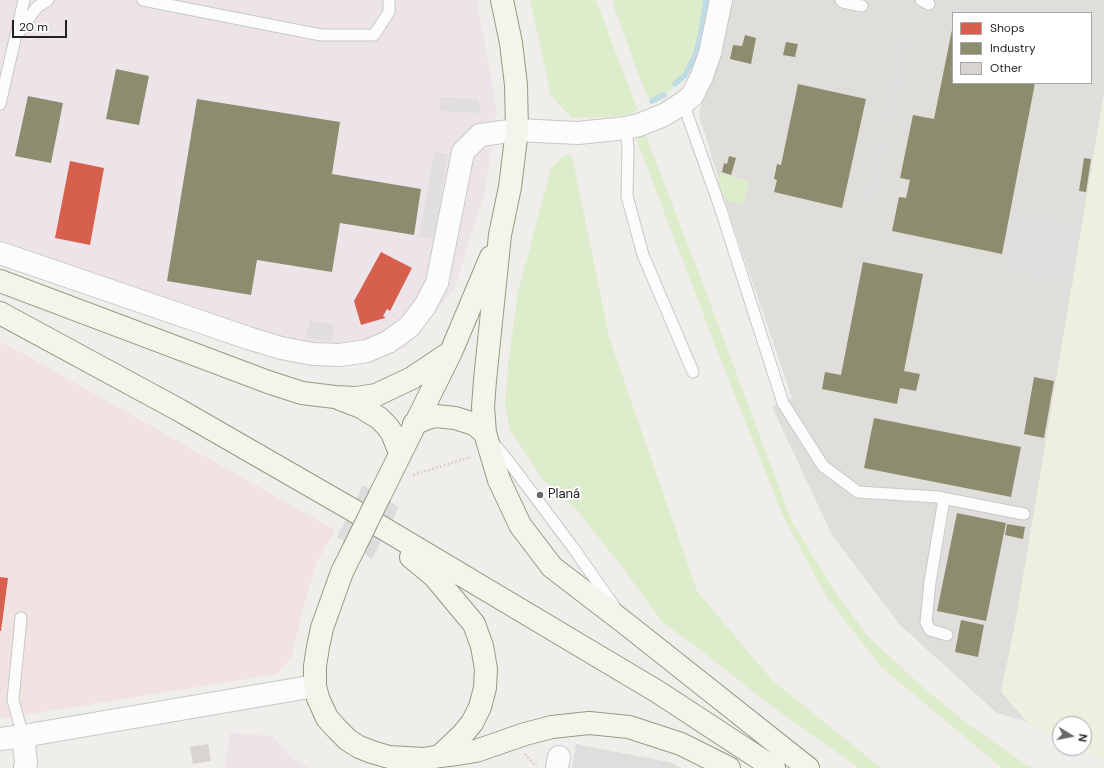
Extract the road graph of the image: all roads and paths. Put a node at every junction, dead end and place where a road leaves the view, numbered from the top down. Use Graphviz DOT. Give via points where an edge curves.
graph roads {
  1 [pos="24,0"];
  2 [pos="48,0"];
  3 [pos="389,0"];
  4 [pos="502,0"];
  5 [pos="721,0"];
  6 [pos="841,0"];
  7 [pos="152,1"];
  8 [pos="862,6"];
  9 [pos="15,37"];
  10 [pos="684,103"];
  11 [pos="0,104"];
  12 [pos="626,128"];
  13 [pos="517,130"];
  14 [pos="500,235"];
  15 [pos="0,253"];
  16 [pos="0,281"];
  17 [pos="0,313"];
  18 [pos="451,352"];
  19 [pos="693,372"];
  20 [pos="335,397"];
  21 [pos="414,424"];
  22 [pos="488,442"];
  23 [pos="396,461"];
  24 [pos="944,499"];
  25 [pos="351,509"];
  26 [pos="1024,514"];
  27 [pos="21,618"];
  28 [pos="625,623"];
  29 [pos="947,634"];
  30 [pos="315,686"];
  31 [pos="23,736"];
  32 [pos="0,739"];
  33 [pos="440,756"];
  34 [pos="25,768"];
  35 [pos="729,768"];
  36 [pos="774,768"];
  37 [pos="808,768"];
  1 -- 9 [label="lane"];
  2 -- 9 [label="lane" via="37,7"];
  3 -- 7 [label="lane" via="389,12 374,35 321,35"];
  4 -- 13 [label="main road" via="516,85"];
  5 -- 10 [label="street" via="710,53 702,76 692,96"];
  6 -- 8 [label="lane"];
  9 -- 11 [label="lane"];
  10 -- 12 [label="street" via="664,115"];
  10 -- 24 [label="lane" via="783,403 823,466 858,492"];
  12 -- 13 [label="street" via="578,133"];
  12 -- 19 [label="lane" via="627,196 643,255"];
  13 -- 14 [label="main road" via="510,187"];
  13 -- 15 [label="street" via="480,135 463,152 437,283 426,306 409,327 388,342 367,351 340,355 313,354 281,348"];
  14 -- 18 [label="main road"];
  14 -- 22 [label="main road" via="483,407"];
  16 -- 20 [label="main road" via="268,382 302,393"];
  17 -- 25 [label="main road" via="179,410"];
  18 -- 20 [label="main road" via="412,378 376,395 356,398"];
  18 -- 21 [label="main road"];
  20 -- 23 [label="main road" via="361,407 387,426 392,433"];
  21 -- 22 [label="main road" via="436,416 455,418 474,424"];
  21 -- 23 [label="main road"];
  22 -- 23 [label="path" via="408,478"];
  22 -- 28 [label="lane" via="509,462"];
  22 -- 28 [label="main road" via="499,480 520,525 552,567"];
  23 -- 30 [label="main road, bridge" via="342,572 322,628 315,666"];
  24 -- 26 [label="lane"];
  24 -- 29 [label="lane" via="926,622 930,630"];
  25 -- 33 [label="main road" via="434,576 474,624 482,646 486,669 480,707 472,723"];
  25 -- 36 [label="main road" via="658,692"];
  27 -- 31 [label="lane" via="13,700"];
  28 -- 37 [label="main road"];
  30 -- 31 [label="street"];
  30 -- 33 [label="main road" via="327,718 348,740 359,747 389,757 424,759"];
  31 -- 32 [label="street"];
  31 -- 34 [label="street"];
  33 -- 35 [label="main road" via="476,751 552,727 588,723 629,727 681,744"];
}
